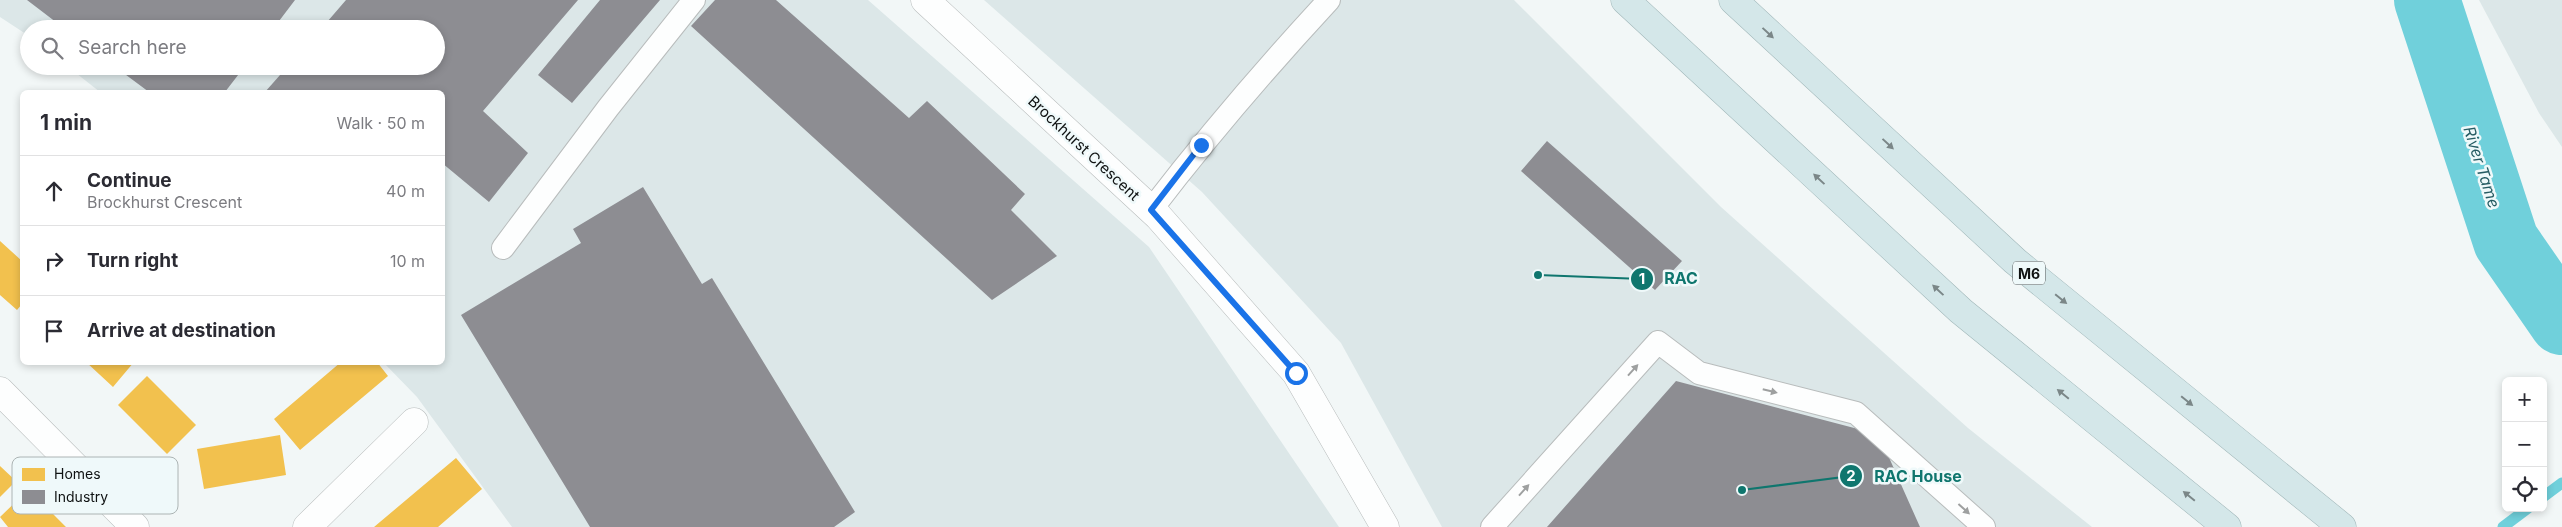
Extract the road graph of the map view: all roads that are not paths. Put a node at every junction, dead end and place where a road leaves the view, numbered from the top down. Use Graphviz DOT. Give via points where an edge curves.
graph roads {
  1 [pos="694,0"];
  2 [pos="925,0"];
  3 [pos="1328,0"];
  4 [pos="1625,0"];
  5 [pos="1733,0"];
  6 [pos="1151,210"];
  7 [pos="503,248"];
  8 [pos="0,391"];
  9 [pos="414,422"];
  10 [pos="66,457"];
  11 [pos="122,514"];
  12 [pos="135,527"];
  13 [pos="307,527"];
  14 [pos="1385,527"];
  15 [pos="1492,527"];
  16 [pos="1984,527"];
  17 [pos="2227,527"];
  18 [pos="2342,527"];
  1 -- 7 [label="lane"];
  2 -- 6 [label="street, Brockhurst Crescent"];
  3 -- 6 [label="lane" via="1245,92"];
  17 -- 4 [label="highway, one-way" via="1961,311"];
  5 -- 18 [label="highway, M6, one-way" via="2015,262"];
  6 -- 14 [label="street, Brockhurst Crescent" via="1296,373"];
  8 -- 10 [label="street"];
  9 -- 13 [label="street"];
  11 -- 12 [label="street"];
  15 -- 16 [label="lane, one-way" via="1658,342 1699,373 1856,413"];
}
